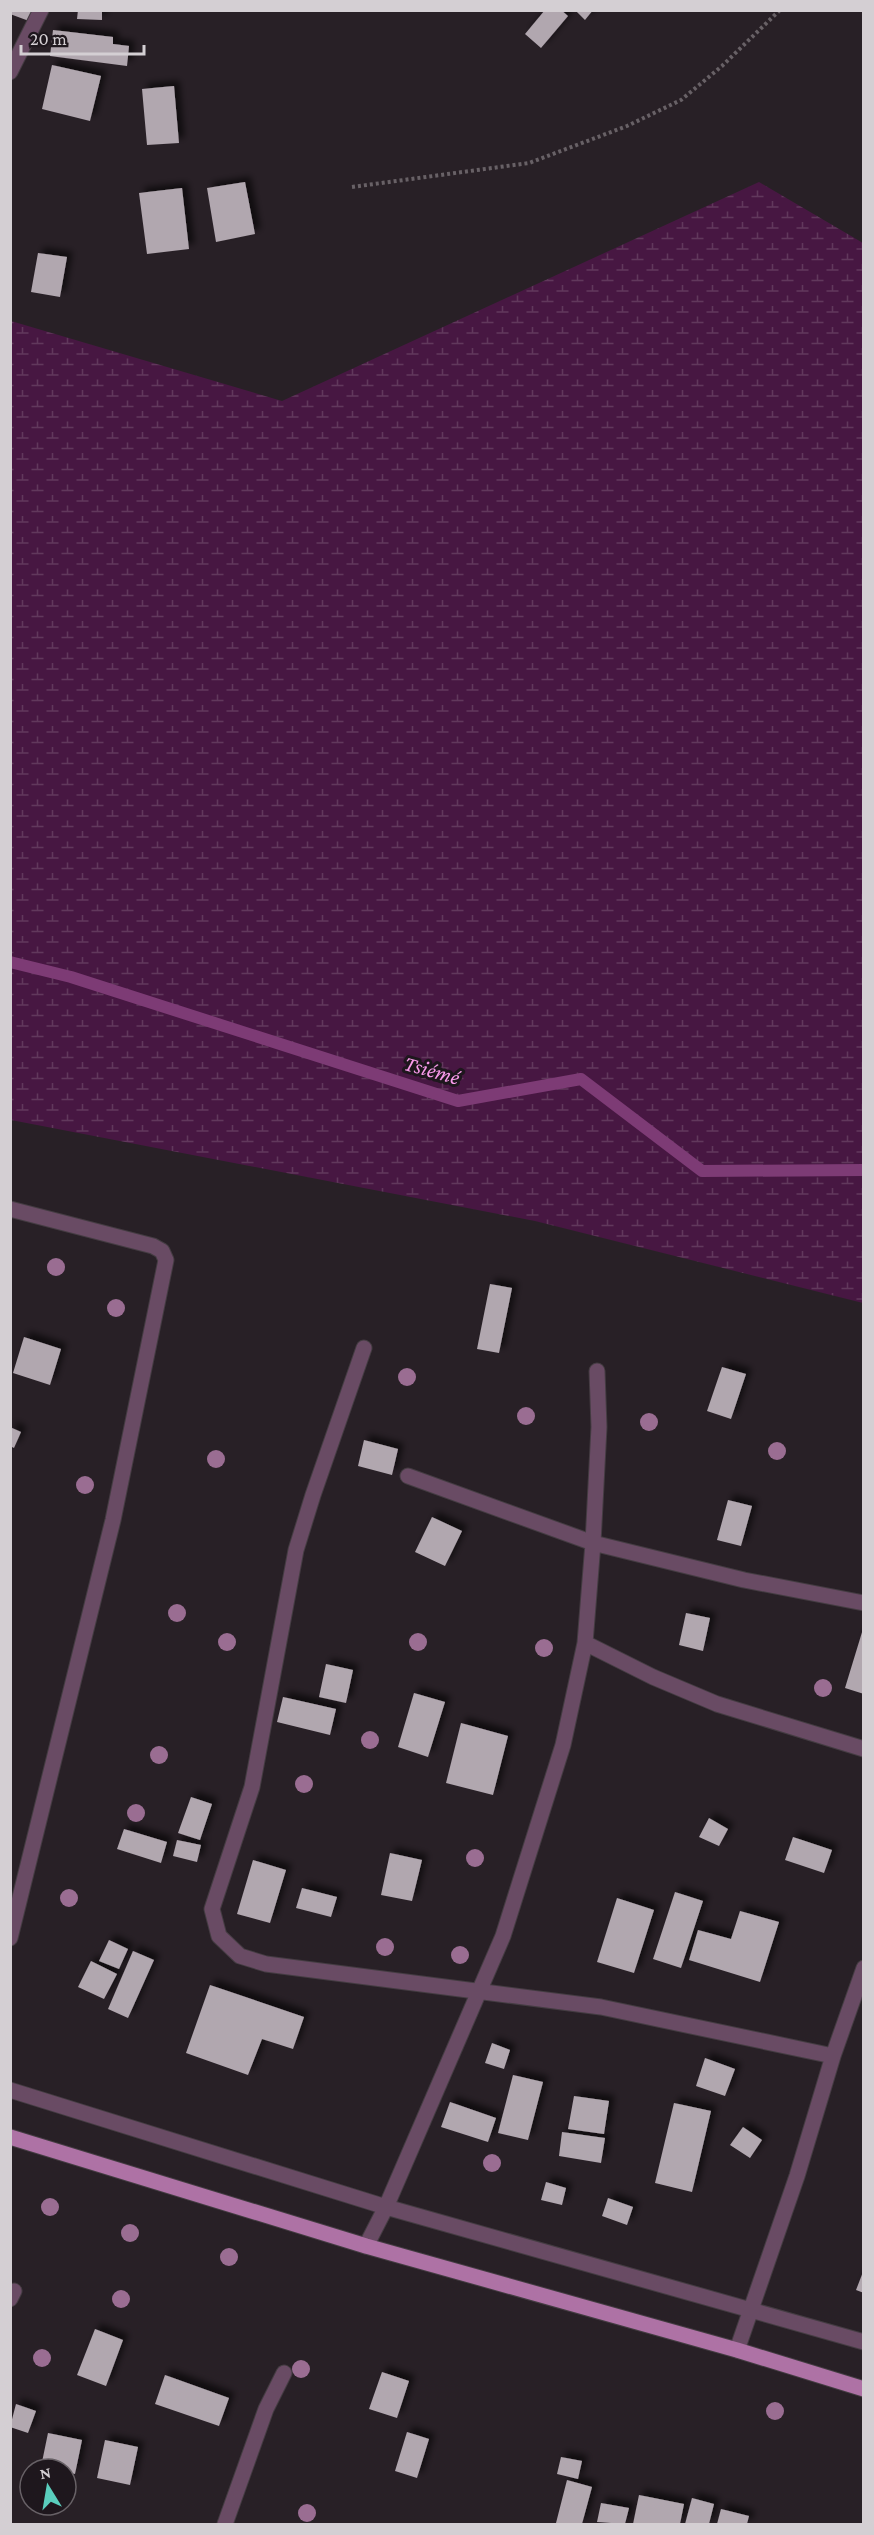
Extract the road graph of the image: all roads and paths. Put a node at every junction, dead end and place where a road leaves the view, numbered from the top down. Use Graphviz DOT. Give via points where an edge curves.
graph roads {
  1 [pos="41,10"];
  2 [pos="780,10"];
  3 [pos="10,72"];
  4 [pos="352,187"];
  5 [pos="10,1209"];
  6 [pos="364,1348"];
  7 [pos="597,1371"];
  8 [pos="408,1476"];
  9 [pos="593,1543"];
  10 [pos="864,1603"];
  11 [pos="585,1643"];
  12 [pos="864,1749"];
  13 [pos="10,1938"];
  14 [pos="864,1968"];
  15 [pos="479,1992"];
  16 [pos="833,2056"];
  17 [pos="10,2090"];
  18 [pos="10,2137"];
  19 [pos="386,2207"];
  20 [pos="366,2246"];
  21 [pos="750,2311"];
  22 [pos="864,2342"];
  23 [pos="737,2350"];
  24 [pos="284,2373"];
  25 [pos="864,2389"];
  26 [pos="225,2524"];
  1 -- 3 [label="street"];
  2 -- 4 [label="path" via="681,100 627,126 530,163"];
  5 -- 13 [label="street" via="153,1246 162,1251 166,1260 112,1520"];
  6 -- 15 [label="street" via="296,1550 252,1787 212,1909 219,1936 240,1956 266,1964"];
  7 -- 9 [label="street" via="599,1427"];
  8 -- 9 [label="street"];
  9 -- 10 [label="street" via="744,1580"];
  9 -- 11 [label="street"];
  11 -- 12 [label="street" via="717,1704"];
  11 -- 15 [label="street" via="562,1745 503,1936"];
  14 -- 16 [label="street"];
  15 -- 16 [label="street" via="601,2007"];
  15 -- 19 [label="street"];
  16 -- 21 [label="street"];
  17 -- 19 [label="street"];
  18 -- 20 [label="main road"];
  19 -- 20 [label="street"];
  19 -- 21 [label="street"];
  20 -- 23 [label="main road"];
  21 -- 22 [label="street"];
  21 -- 23 [label="street"];
  23 -- 25 [label="main road"];
  24 -- 26 [label="street" via="266,2409"];
}
